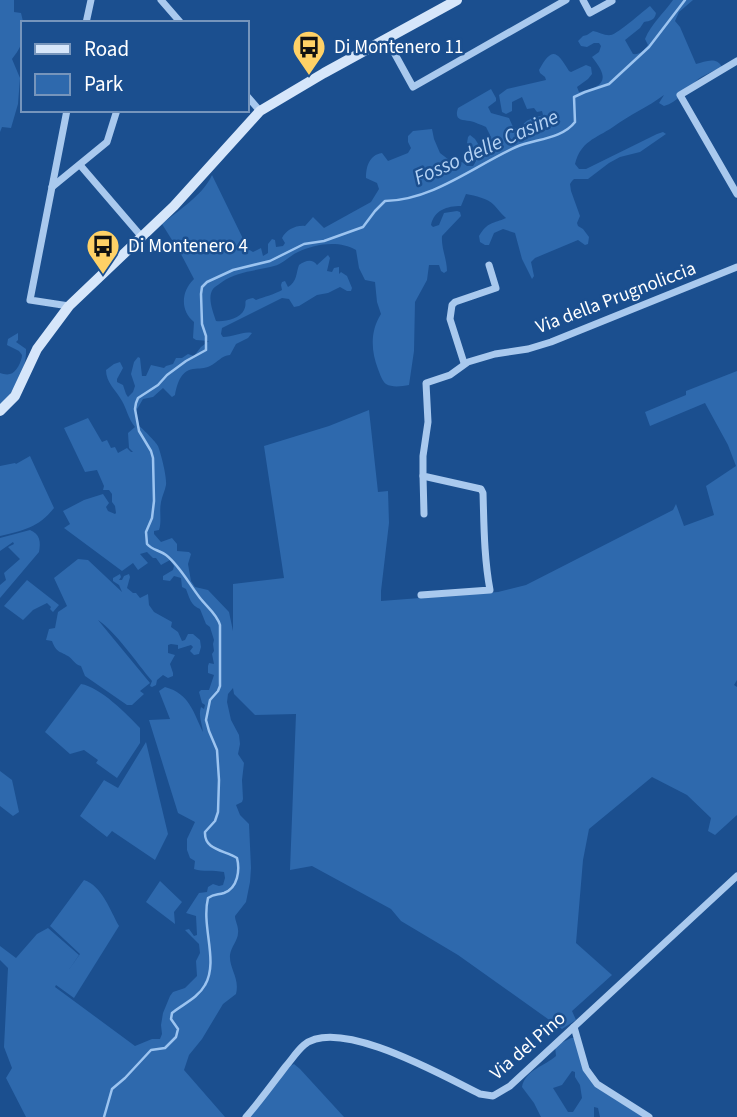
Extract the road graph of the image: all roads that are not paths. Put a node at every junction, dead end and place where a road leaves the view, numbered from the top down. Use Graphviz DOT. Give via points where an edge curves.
graph roads {
  1 [pos="91,0"];
  2 [pos="161,0"];
  3 [pos="457,0"];
  4 [pos="566,0"];
  5 [pos="583,0"];
  6 [pos="611,0"];
  7 [pos="86,21"];
  8 [pos="179,21"];
  9 [pos="386,38"];
  10 [pos="737,61"];
  11 [pos="248,97"];
  12 [pos="260,111"];
  13 [pos="66,112"];
  14 [pos="116,112"];
  15 [pos="80,165"];
  16 [pos="52,187"];
  17 [pos="737,194"];
  18 [pos="141,236"];
  19 [pos="489,265"];
  20 [pos="737,267"];
  21 [pos="69,306"];
  22 [pos="464,363"];
  23 [pos="0,411"];
  24 [pos="423,476"];
  25 [pos="424,513"];
  26 [pos="421,595"];
  27 [pos="737,876"];
  28 [pos="574,1027"];
  29 [pos="246,1117"];
  30 [pos="649,1117"];
  1 -- 7 [label="street"];
  2 -- 8 [label="street"];
  3 -- 9 [label="street"];
  4 -- 9 [label="street" via="413,87"];
  5 -- 6 [label="street" via="590,13"];
  9 -- 12 [label="street"];
  10 -- 17 [label="street" via="680,95"];
  11 -- 12 [label="street"];
  12 -- 18 [label="street"];
  13 -- 16 [label="street"];
  14 -- 15 [label="street" via="107,142"];
  15 -- 16 [label="street"];
  15 -- 18 [label="street"];
  16 -- 21 [label="street" via="30,300"];
  18 -- 21 [label="street"];
  19 -- 22 [label="street" via="496,288 452,305 450,319"];
  20 -- 22 [label="street, Via della Prugnoliccia" via="551,342"];
  21 -- 23 [label="street" via="37,349 15,396"];
  22 -- 24 [label="street, Via della Prugnoliccia" via="450,375 426,383"];
  24 -- 25 [label="street, Via della Prugnoliccia"];
  24 -- 26 [label="street" via="481,489 490,590"];
  27 -- 28 [label="street, Via del Pino"];
  28 -- 29 [label="street, Via del Pino" via="493,1096 373,1045 322,1038 305,1044"];
  28 -- 30 [label="street" via="586,1069 597,1084"];
}
